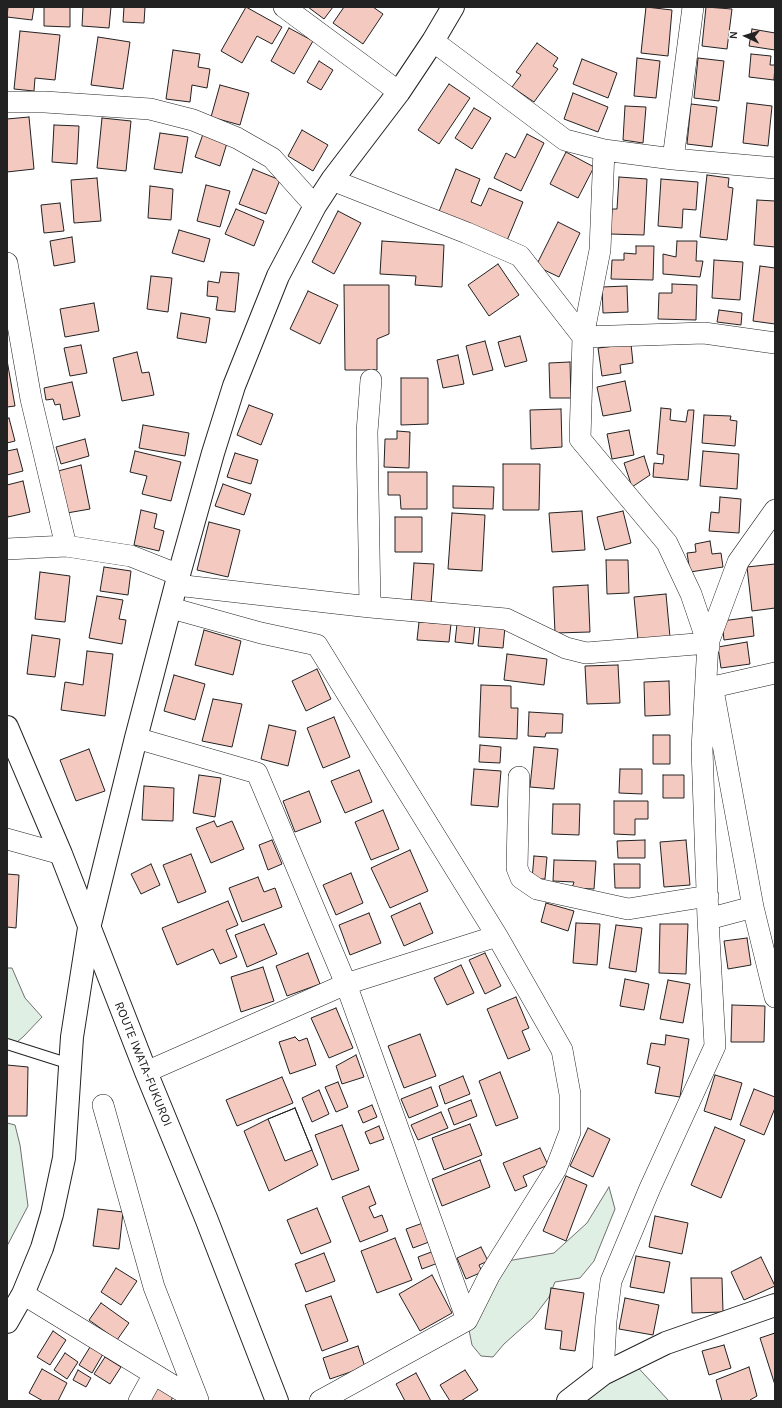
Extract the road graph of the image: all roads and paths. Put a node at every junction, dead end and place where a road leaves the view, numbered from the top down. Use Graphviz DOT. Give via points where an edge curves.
graph roads {
  1 [pos="284,7"];
  2 [pos="693,7"];
  3 [pos="446,10"];
  4 [pos="433,41"];
  5 [pos="399,92"];
  6 [pos="7,102"];
  7 [pos="604,150"];
  8 [pos="673,159"];
  9 [pos="775,168"];
  10 [pos="332,180"];
  11 [pos="316,206"];
  12 [pos="7,263"];
  13 [pos="583,337"];
  14 [pos="775,342"];
  15 [pos="371,380"];
  16 [pos="775,510"];
  17 [pos="66,546"];
  18 [pos="7,549"];
  19 [pos="178,580"];
  20 [pos="370,607"];
  21 [pos="171,608"];
  22 [pos="708,643"];
  23 [pos="775,673"];
  24 [pos="713,687"];
  25 [pos="7,727"];
  26 [pos="136,738"];
  27 [pos="519,777"];
  28 [pos="7,839"];
  29 [pos="60,854"];
  30 [pos="708,896"];
  31 [pos="753,907"];
  32 [pos="708,919"];
  33 [pos="89,928"];
  34 [pos="497,936"];
  35 [pos="346,984"];
  36 [pos="775,997"];
  37 [pos="7,1044"];
  38 [pos="70,1064"];
  39 [pos="146,1072"];
  40 [pos="103,1105"];
  41 [pos="23,1294"];
  42 [pos="775,1305"];
  43 [pos="467,1320"];
  44 [pos="7,1322"];
  45 [pos="154,1374"];
  46 [pos="602,1374"];
  47 [pos="139,1401"];
  48 [pos="198,1401"];
  49 [pos="277,1401"];
  50 [pos="320,1401"];
  51 [pos="568,1401"];
  1 -- 5 [label="street"];
  2 -- 8 [label="street"];
  3 -- 4 [label="street"];
  4 -- 5 [label="street"];
  4 -- 7 [label="street" via="565,140"];
  5 -- 10 [label="street"];
  6 -- 11 [label="street" via="150,109 193,120 237,138 272,158"];
  7 -- 8 [label="street"];
  7 -- 13 [label="street" via="600,250"];
  8 -- 9 [label="street"];
  10 -- 11 [label="street"];
  10 -- 13 [label="street" via="520,256"];
  11 -- 19 [label="street" via="278,276 234,386"];
  12 -- 17 [label="street" via="32,400"];
  13 -- 14 [label="street" via="704,332"];
  13 -- 22 [label="street" via="580,439 667,543 692,594"];
  15 -- 20 [label="street" via="367,432"];
  16 -- 22 [label="street" via="738,562"];
  17 -- 18 [label="street"];
  17 -- 19 [label="street" via="131,556"];
  19 -- 20 [label="street"];
  19 -- 21 [label="street"];
  20 -- 22 [label="street" via="506,619 566,648 586,653"];
  21 -- 26 [label="street"];
  21 -- 34 [label="street" via="316,645"];
  22 -- 24 [label="street"];
  22 -- 30 [label="street" via="702,749"];
  23 -- 24 [label="street"];
  24 -- 31 [label="street"];
  25 -- 29 [label="street, ROUTE IWATA-FUKUROI"];
  26 -- 33 [label="street"];
  26 -- 35 [label="street" via="257,773"];
  27 -- 30 [label="street" via="517,868 521,878 537,889 628,909"];
  28 -- 29 [label="street"];
  29 -- 33 [label="street, ROUTE IWATA-FUKUROI"];
  30 -- 32 [label="street"];
  31 -- 32 [label="street"];
  31 -- 36 [label="street"];
  32 -- 46 [label="street" via="715,1046 611,1281"];
  33 -- 38 [label="street"];
  33 -- 39 [label="street, ROUTE IWATA-FUKUROI"];
  34 -- 35 [label="street"];
  34 -- 43 [label="street" via="562,1050 570,1094 570,1132 556,1169 489,1276"];
  35 -- 39 [label="street"];
  35 -- 43 [label="street"];
  37 -- 38 [label="lane"];
  38 -- 41 [label="street" via="64,1158 42,1248"];
  39 -- 49 [label="street, ROUTE IWATA-FUKUROI"];
  40 -- 48 [label="street" via="154,1287"];
  41 -- 44 [label="street"];
  41 -- 45 [label="street"];
  42 -- 46 [label="street" via="666,1343"];
  43 -- 50 [label="street"];
  45 -- 47 [label="street"];
  45 -- 48 [label="street"];
  46 -- 51 [label="street"];
}
